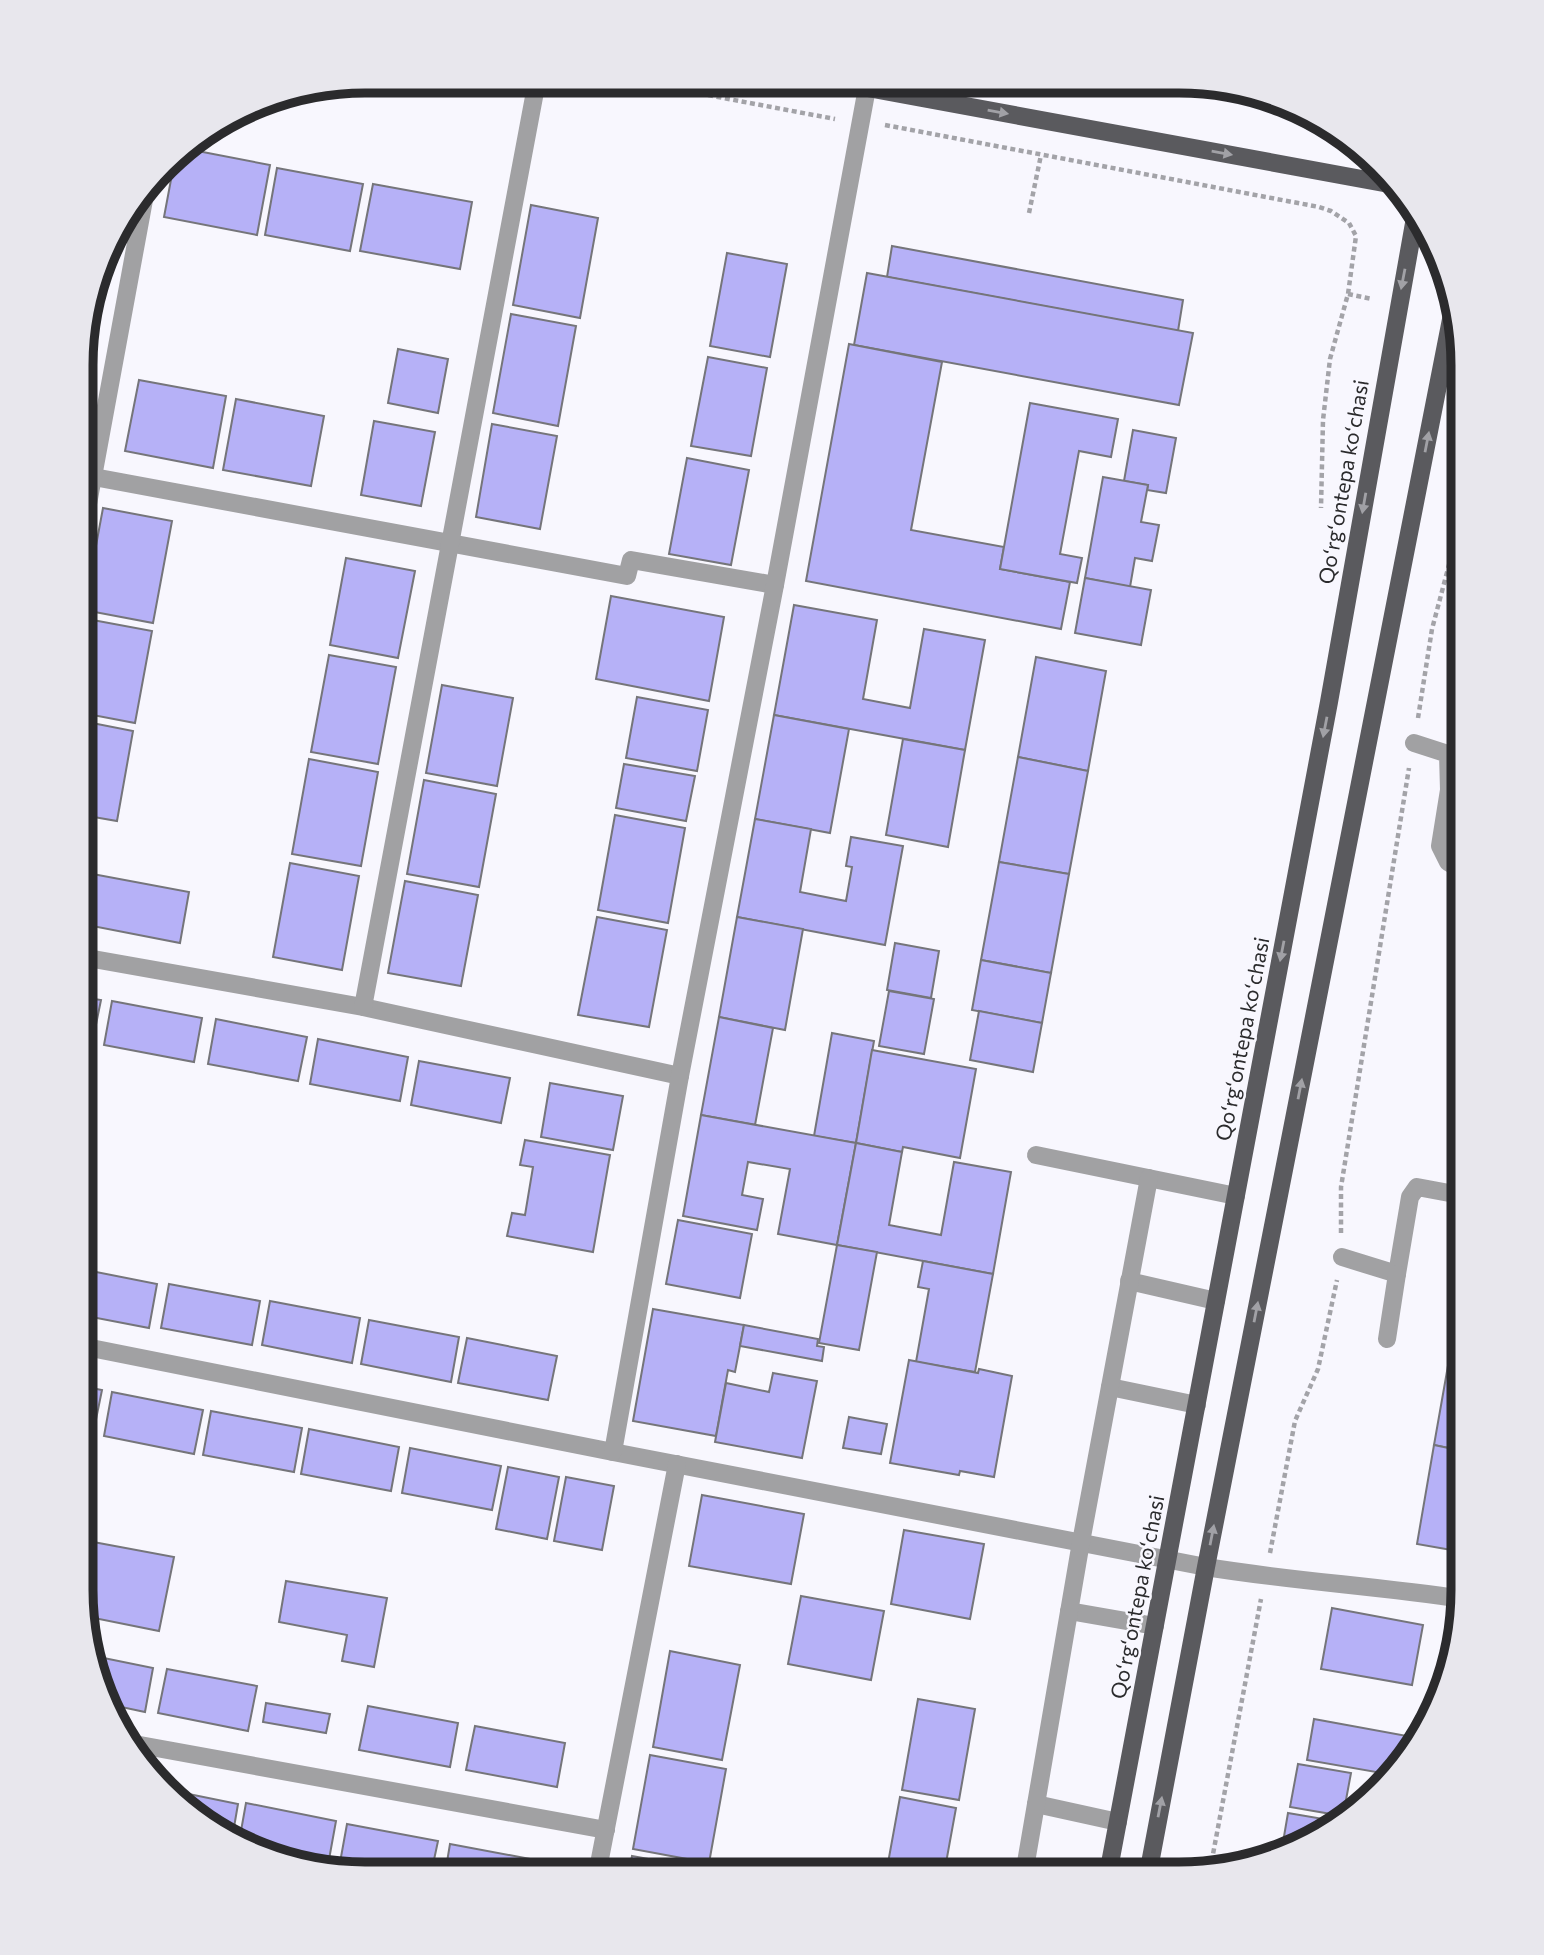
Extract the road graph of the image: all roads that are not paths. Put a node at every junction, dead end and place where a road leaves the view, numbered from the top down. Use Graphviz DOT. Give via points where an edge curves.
graph roads {
  1 [pos="535,93"];
  2 [pos="866,93"];
  3 [pos="894,93"];
  4 [pos="1382,183"];
  5 [pos="142,210"];
  6 [pos="1413,227"];
  7 [pos="1449,329"];
  8 [pos="93,451"];
  9 [pos="93,477"];
  10 [pos="450,545"];
  11 [pos="775,585"];
  12 [pos="1413,743"];
  13 [pos="1451,864"];
  14 [pos="93,959"];
  15 [pos="363,1007"];
  16 [pos="680,1076"];
  17 [pos="1036,1156"];
  18 [pos="1149,1178"];
  19 [pos="1451,1193"];
  20 [pos="1236,1196"];
  21 [pos="1342,1257"];
  22 [pos="1397,1274"];
  23 [pos="1129,1281"];
  24 [pos="1216,1301"];
  25 [pos="1387,1339"];
  26 [pos="93,1348"];
  27 [pos="1110,1387"];
  28 [pos="1197,1405"];
  29 [pos="613,1452"];
  30 [pos="677,1464"];
  31 [pos="1081,1542"];
  32 [pos="1168,1558"];
  33 [pos="1206,1567"];
  34 [pos="1451,1598"];
  35 [pos="1069,1611"];
  36 [pos="1155,1626"];
  37 [pos="142,1745"];
  38 [pos="1036,1804"];
  39 [pos="1118,1822"];
  40 [pos="606,1830"];
  41 [pos="599,1862"];
  42 [pos="1026,1862"];
  43 [pos="1110,1862"];
  44 [pos="1150,1862"];
  1 -- 10 [label="street"];
  2 -- 11 [label="street"];
  3 -- 4 [label="main road, one-way"];
  5 -- 8 [label="street"];
  6 -- 20 [label="main road, Qoʻrgʻontepa koʻchasi, one-way"];
  33 -- 7 [label="main road, one-way"];
  9 -- 10 [label="street"];
  10 -- 11 [label="street" via="627,576 631,560"];
  10 -- 15 [label="street"];
  11 -- 16 [label="street"];
  12 -- 13 [label="street" via="1448,754 1449,790 1440,846"];
  14 -- 15 [label="street"];
  15 -- 16 [label="street"];
  16 -- 29 [label="street"];
  17 -- 18 [label="street"];
  18 -- 20 [label="street"];
  18 -- 23 [label="street"];
  19 -- 22 [label="street" via="1417,1187 1410,1197"];
  20 -- 24 [label="main road, Qoʻrgʻontepa koʻchasi"];
  21 -- 22 [label="street"];
  22 -- 25 [label="street"];
  23 -- 24 [label="street"];
  23 -- 27 [label="street"];
  24 -- 28 [label="main road, Qoʻrgʻontepa koʻchasi"];
  26 -- 29 [label="street"];
  27 -- 28 [label="street"];
  27 -- 31 [label="street"];
  28 -- 32 [label="main road, Qoʻrgʻontepa koʻchasi"];
  29 -- 30 [label="street"];
  30 -- 31 [label="street"];
  30 -- 40 [label="street"];
  31 -- 32 [label="street"];
  31 -- 35 [label="street"];
  32 -- 33 [label="street"];
  32 -- 36 [label="main road, Qoʻrgʻontepa koʻchasi"];
  33 -- 34 [label="street"];
  44 -- 33 [label="main road, one-way"];
  35 -- 36 [label="street"];
  35 -- 38 [label="street"];
  36 -- 39 [label="main road, Qoʻrgʻontepa koʻchasi"];
  37 -- 40 [label="street"];
  38 -- 39 [label="street"];
  38 -- 42 [label="street"];
  39 -- 43 [label="main road, Qoʻrgʻontepa koʻchasi"];
  40 -- 41 [label="street"];
}
